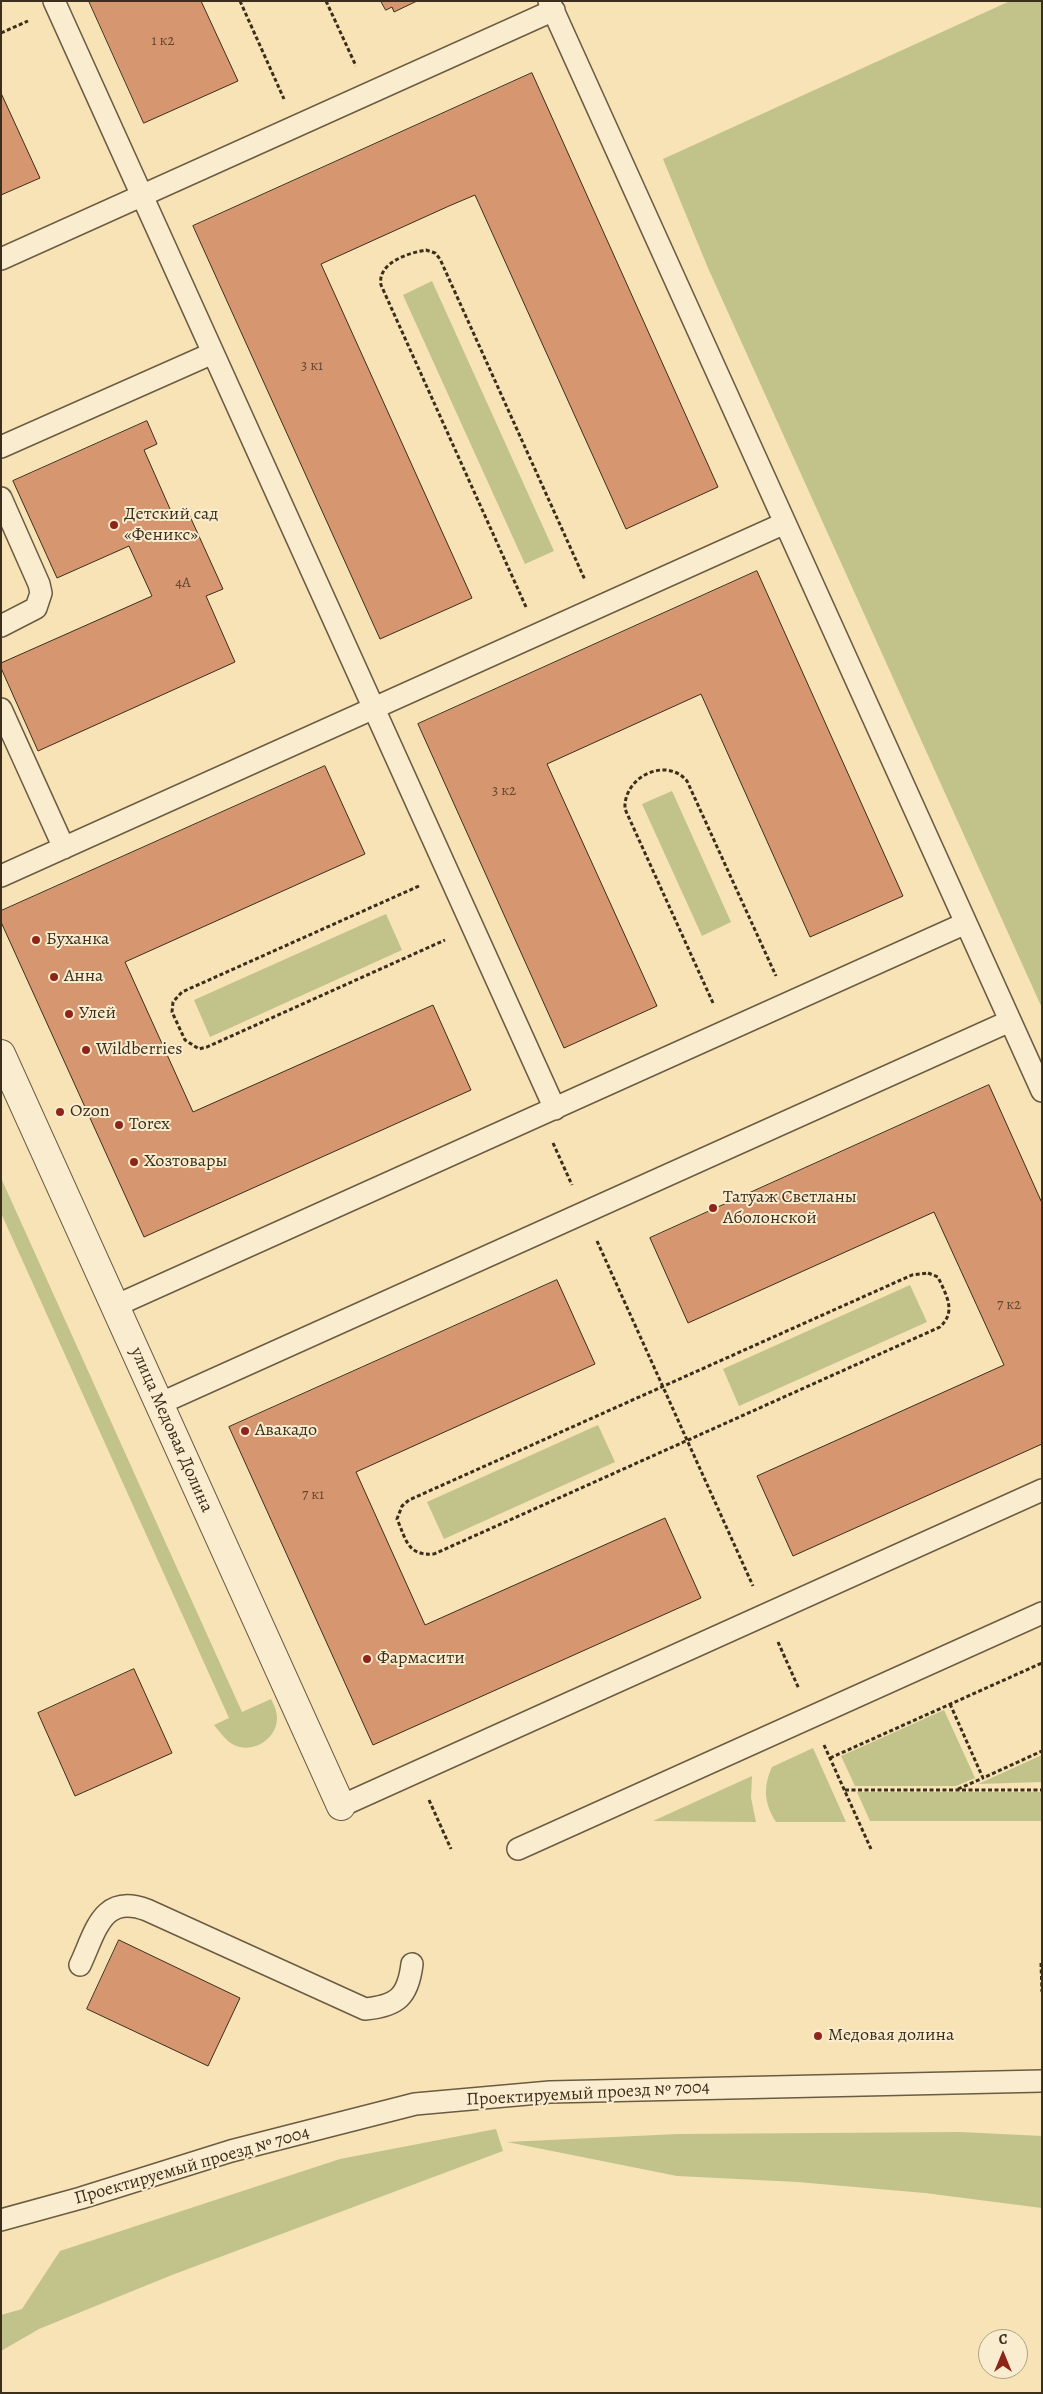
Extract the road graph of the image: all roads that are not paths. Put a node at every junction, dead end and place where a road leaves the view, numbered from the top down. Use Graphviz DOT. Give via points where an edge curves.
graph roads {
  1 [pos="54,1"];
  2 [pos="551,6"];
  3 [pos="142,196"];
  4 [pos="1,259"];
  5 [pos="213,353"];
  6 [pos="1,447"];
  7 [pos="1,498"];
  8 [pos="785,523"];
  9 [pos="1,626"];
  10 [pos="374,708"];
  11 [pos="1,709"];
  12 [pos="64,848"];
  13 [pos="1,876"];
  14 [pos="966,923"];
  15 [pos="1010,1021"];
  16 [pos="1,1054"];
  17 [pos="1042,1091"];
  18 [pos="547,1112"];
  19 [pos="115,1306"];
  20 [pos="159,1404"];
  21 [pos="1042,1490"];
  22 [pos="1042,1614"];
  23 [pos="341,1806"];
  24 [pos="518,1849"];
  25 [pos="412,1964"];
  26 [pos="80,1965"];
  27 [pos="1042,2081"];
  28 [pos="1,2220"];
  1 -- 3 [label="lane"];
  2 -- 3 [label="lane" via="368,94"];
  2 -- 8 [label="lane"];
  3 -- 4 [label="lane"];
  3 -- 5 [label="lane"];
  5 -- 6 [label="lane"];
  5 -- 10 [label="lane"];
  7 -- 9 [label="lane" via="41,593 36,608"];
  8 -- 10 [label="lane"];
  8 -- 14 [label="lane"];
  10 -- 12 [label="lane"];
  10 -- 18 [label="lane" via="473,927"];
  11 -- 12 [label="lane"];
  12 -- 13 [label="lane"];
  14 -- 15 [label="lane"];
  14 -- 18 [label="lane"];
  15 -- 17 [label="lane"];
  15 -- 20 [label="lane"];
  16 -- 19 [label="street, улица Медовая Долина"];
  18 -- 19 [label="lane"];
  19 -- 20 [label="street, улица Медовая Долина"];
  20 -- 23 [label="street, улица Медовая Долина"];
  21 -- 23 [label="lane"];
  22 -- 24 [label="lane"];
  25 -- 26 [label="lane" via="410,1982 397,2001 384,2008 365,2010 147,1910 123,1905 104,1915"];
  27 -- 28 [label="lane, Проектируемый проезд № 7004" via="550,2092 415,2104 230,2151"];
}
